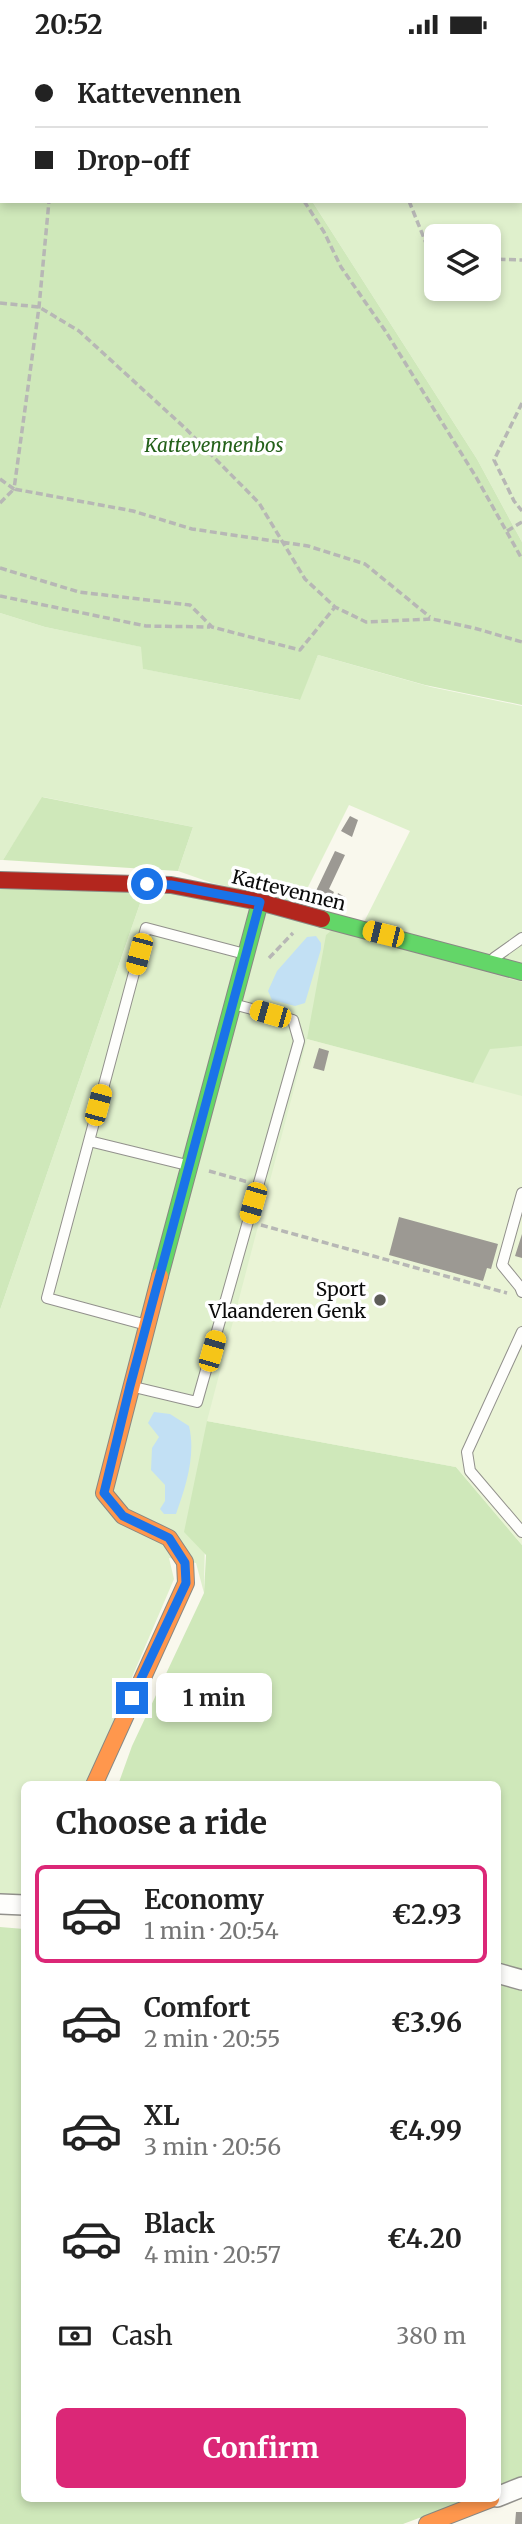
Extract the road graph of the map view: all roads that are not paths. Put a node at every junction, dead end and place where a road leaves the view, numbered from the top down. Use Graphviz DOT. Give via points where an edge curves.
graph roads {
  1 [pos="0,880"];
  2 [pos="260,902"];
  3 [pos="522,938"];
  4 [pos="246,954"];
  5 [pos="487,961"];
  6 [pos="522,972"];
  7 [pos="233,1004"];
  8 [pos="89,1141"];
  9 [pos="190,1166"];
  10 [pos="522,1193"];
  11 [pos="522,1292"];
  12 [pos="146,1325"];
  13 [pos="522,1332"];
  14 [pos="130,1386"];
  15 [pos="522,1532"];
  16 [pos="96,1781"];
  17 [pos="0,1904"];
  18 [pos="21,1905"];
  19 [pos="501,1974"];
  20 [pos="522,1980"];
  21 [pos="522,2487"];
  22 [pos="501,2495"];
  23 [pos="483,2502"];
  24 [pos="428,2524"];
  1 -- 2 [label="street, Kattevennen" via="171,885"];
  2 -- 4 [label="street"];
  2 -- 5 [label="street, Kattevennen"];
  3 -- 5 [label="lane"];
  4 -- 7 [label="street"];
  4 -- 8 [label="lane" via="146,928"];
  5 -- 6 [label="street, Kattevennen"];
  7 -- 9 [label="street"];
  7 -- 14 [label="lane" via="293,1020 299,1041 197,1402"];
  8 -- 9 [label="lane"];
  8 -- 12 [label="lane" via="47,1298"];
  9 -- 12 [label="street"];
  10 -- 11 [label="lane" via="502,1265"];
  12 -- 14 [label="street"];
  13 -- 15 [label="lane" via="467,1452 471,1471"];
  14 -- 16 [label="street" via="104,1493 123,1516 169,1538 185,1563 186,1583"];
  17 -- 18 [label="street"];
  19 -- 20 [label="street"];
  21 -- 22 [label="street"];
  23 -- 24 [label="street"];
}
